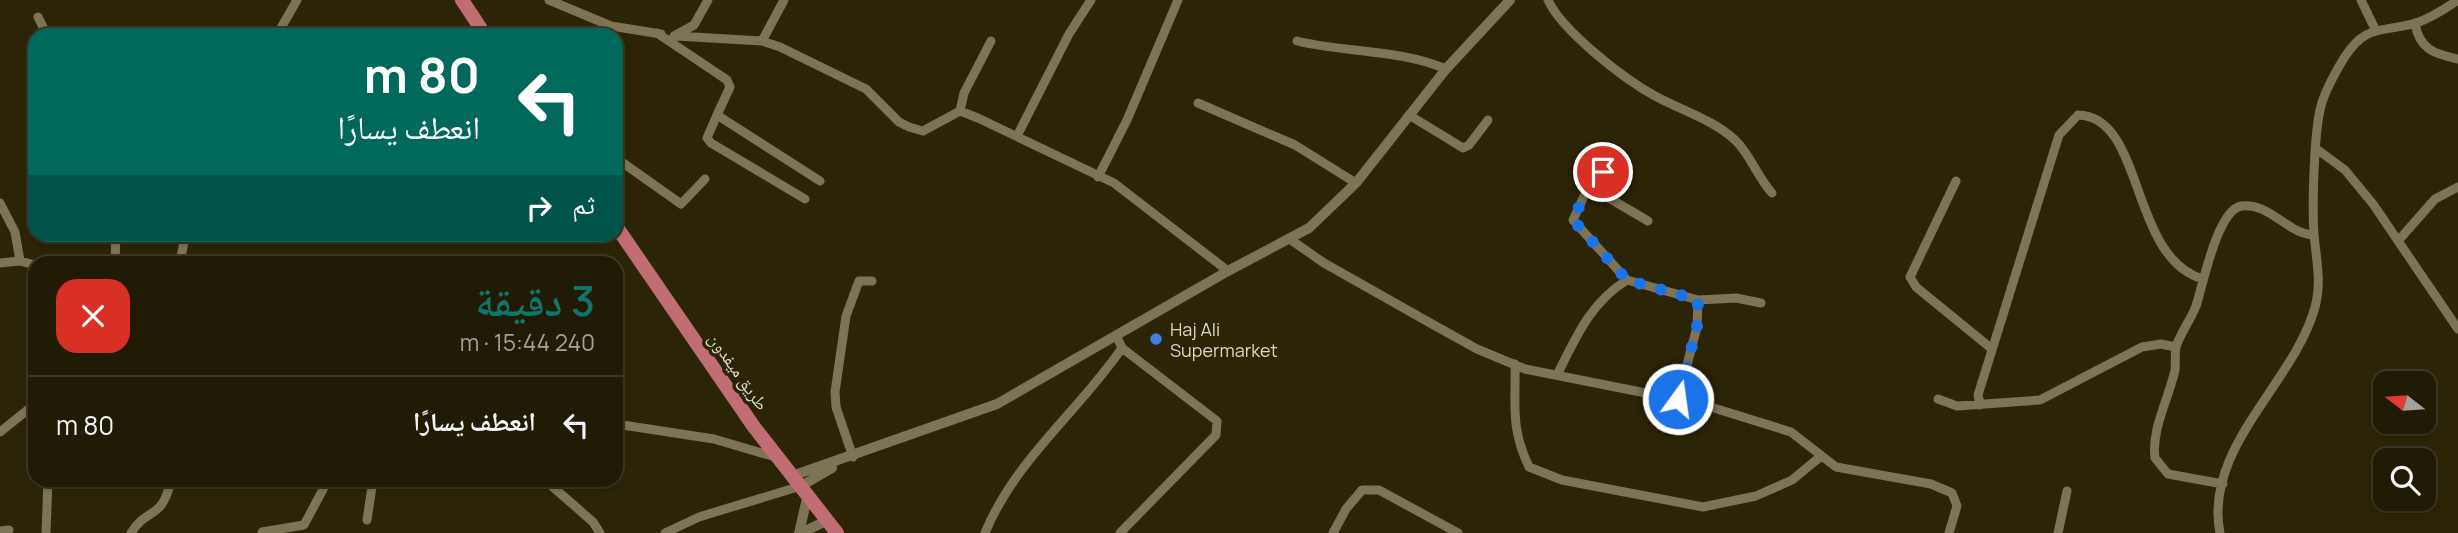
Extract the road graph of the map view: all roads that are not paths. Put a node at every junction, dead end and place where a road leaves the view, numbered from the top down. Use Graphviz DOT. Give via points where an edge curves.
graph roads {
  1 [pos="297,0"];
  2 [pos="462,0"];
  3 [pos="549,0"];
  4 [pos="708,0"];
  5 [pos="784,0"];
  6 [pos="1091,0"];
  7 [pos="1178,0"];
  8 [pos="1510,0"];
  9 [pos="1548,0"];
  10 [pos="2361,0"];
  11 [pos="2458,0"];
  12 [pos="38,17"];
  13 [pos="2415,23"];
  14 [pos="44,28"];
  15 [pos="281,28"];
  16 [pos="480,28"];
  17 [pos="2375,29"];
  18 [pos="657,33"];
  19 [pos="676,36"];
  20 [pos="762,41"];
  21 [pos="990,41"];
  22 [pos="1297,41"];
  23 [pos="2458,59"];
  24 [pos="1446,69"];
  25 [pos="1198,103"];
  26 [pos="960,111"];
  27 [pos="717,115"];
  28 [pos="1409,115"];
  29 [pos="1488,120"];
  30 [pos="1017,136"];
  31 [pos="2318,150"];
  32 [pos="623,163"];
  33 [pos="1603,172"];
  34 [pos="1098,177"];
  35 [pos="705,179"];
  36 [pos="820,181"];
  37 [pos="1956,181"];
  38 [pos="1356,183"];
  39 [pos="2458,187"];
  40 [pos="1592,188"];
  41 [pos="1772,193"];
  42 [pos="806,199"];
  43 [pos="0,203"];
  44 [pos="1648,221"];
  45 [pos="2314,235"];
  46 [pos="623,236"];
  47 [pos="1291,240"];
  48 [pos="2398,241"];
  49 [pos="20,261"];
  50 [pos="0,263"];
  51 [pos="28,263"];
  52 [pos="1228,271"];
  53 [pos="2203,279"];
  54 [pos="1627,280"];
  55 [pos="872,281"];
  56 [pos="1698,300"];
  57 [pos="1761,303"];
  58 [pos="2458,329"];
  59 [pos="1116,335"];
  60 [pos="2175,347"];
  61 [pos="1122,348"];
  62 [pos="1992,349"];
  63 [pos="1515,364"];
  64 [pos="1558,373"];
  65 [pos="1938,398"];
  66 [pos="1678,399"];
  67 [pos="1980,405"];
  68 [pos="28,410"];
  69 [pos="623,425"];
  70 [pos="754,427"];
  71 [pos="0,432"];
  72 [pos="734,444"];
  73 [pos="777,457"];
  74 [pos="853,457"];
  75 [pos="1819,457"];
  76 [pos="2223,484"];
  77 [pos="800,486"];
  78 [pos="48,487"];
  79 [pos="169,487"];
  80 [pos="324,487"];
  81 [pos="372,487"];
  82 [pos="553,487"];
  83 [pos="2067,491"];
  84 [pos="367,520"];
  85 [pos="828,520"];
  86 [pos="262,532"];
  87 [pos="46,533"];
  88 [pos="131,533"];
  89 [pos="600,533"];
  90 [pos="665,533"];
  91 [pos="800,533"];
  92 [pos="837,533"];
  93 [pos="985,533"];
  94 [pos="1121,533"];
  95 [pos="1333,533"];
  96 [pos="1458,533"];
  97 [pos="1950,533"];
  98 [pos="2058,533"];
  99 [pos="2220,533"];
  1 -- 15 [label="street"];
  2 -- 16 [label="main road"];
  3 -- 18 [label="street" via="611,26"];
  4 -- 19 [label="street" via="694,24"];
  5 -- 20 [label="street"];
  6 -- 30 [label="street"];
  7 -- 34 [label="street"];
  8 -- 24 [label="street"];
  9 -- 41 [label="street" via="1615,69 1736,140"];
  10 -- 17 [label="street"];
  11 -- 13 [label="street"];
  12 -- 14 [label="street"];
  13 -- 17 [label="street"];
  13 -- 23 [label="street" via="2421,43 2431,52"];
  17 -- 31 [label="street" via="2354,43 2330,83 2321,106"];
  18 -- 19 [label="street"];
  18 -- 27 [label="street" via="727,80 730,87"];
  19 -- 20 [label="street"];
  20 -- 26 [label="street" via="827,67 866,89 905,126 923,131"];
  21 -- 26 [label="street"];
  22 -- 24 [label="street" via="1420,58"];
  24 -- 28 [label="street"];
  25 -- 38 [label="street" via="1295,145"];
  26 -- 30 [label="street"];
  27 -- 36 [label="street"];
  27 -- 42 [label="street" via="707,138 711,143"];
  28 -- 29 [label="street" via="1463,148"];
  28 -- 38 [label="street"];
  30 -- 34 [label="street"];
  31 -- 45 [label="street"];
  31 -- 48 [label="street" via="2345,170"];
  32 -- 35 [label="street" via="681,204"];
  33 -- 40 [label="street"];
  34 -- 52 [label="street" via="1136,198"];
  37 -- 62 [label="street" via="1910,277 1916,287"];
  38 -- 47 [label="street" via="1324,216"];
  39 -- 48 [label="street" via="2435,199"];
  40 -- 44 [label="street"];
  40 -- 54 [label="street" via="1573,220"];
  43 -- 49 [label="street" via="15,232"];
  45 -- 53 [label="street" via="2299,232 2267,211 2240,206 2227,217"];
  45 -- 76 [label="street" via="2319,279 2311,320 2247,425"];
  46 -- 70 [label="main road, طريق ميفدون"];
  47 -- 52 [label="street"];
  47 -- 63 [label="street" via="1477,349"];
  48 -- 58 [label="street"];
  49 -- 50 [label="street"];
  49 -- 51 [label="street"];
  52 -- 59 [label="street"];
  53 -- 60 [label="street"];
  53 -- 62 [label="street" via="2179,268 2157,239 2112,131 2095,117 2078,115 2059,135"];
  54 -- 56 [label="street"];
  54 -- 64 [label="street" via="1611,290 1588,316"];
  55 -- 74 [label="street" via="859,281 851,299 835,392"];
  56 -- 57 [label="street" via="1736,298"];
  56 -- 66 [label="street" via="1697,327"];
  59 -- 61 [label="street"];
  59 -- 74 [label="street" via="997,404"];
  60 -- 67 [label="street" via="2142,347 2040,400"];
  60 -- 76 [label="street" via="2175,368 2154,458 2168,474"];
  61 -- 93 [label="street" via="1022,466 997,504"];
  61 -- 94 [label="street" via="1217,421 1216,435"];
  62 -- 67 [label="street" via="1978,395"];
  63 -- 64 [label="street"];
  63 -- 75 [label="street" via="1517,441 1529,467 1562,480 1703,507 1756,496 1792,480"];
  64 -- 66 [label="street"];
  65 -- 67 [label="street" via="1957,405"];
  66 -- 75 [label="street" via="1791,432"];
  68 -- 71 [label="street"];
  69 -- 72 [label="street"];
  70 -- 72 [label="street" via="748,444"];
  70 -- 73 [label="main road, طريق ميفدون"];
  72 -- 73 [label="street"];
  73 -- 77 [label="main road, طريق ميفدون"];
  74 -- 77 [label="street"];
  75 -- 97 [label="street" via="1836,467 1931,484 1952,493 1957,506"];
  76 -- 99 [label="street" via="2217,523"];
  77 -- 85 [label="main road, طريق ميفدون"];
  77 -- 90 [label="street" via="699,517"];
  77 -- 91 [label="street"];
  78 -- 87 [label="street"];
  79 -- 88 [label="street" via="162,507 136,524"];
  80 -- 86 [label="street" via="304,525"];
  81 -- 84 [label="street"];
  82 -- 89 [label="street"];
  83 -- 98 [label="street"];
  85 -- 91 [label="street"];
  85 -- 92 [label="main road, طريق ميفدون"];
  95 -- 96 [label="street" via="1362,490 1379,490"];
}
